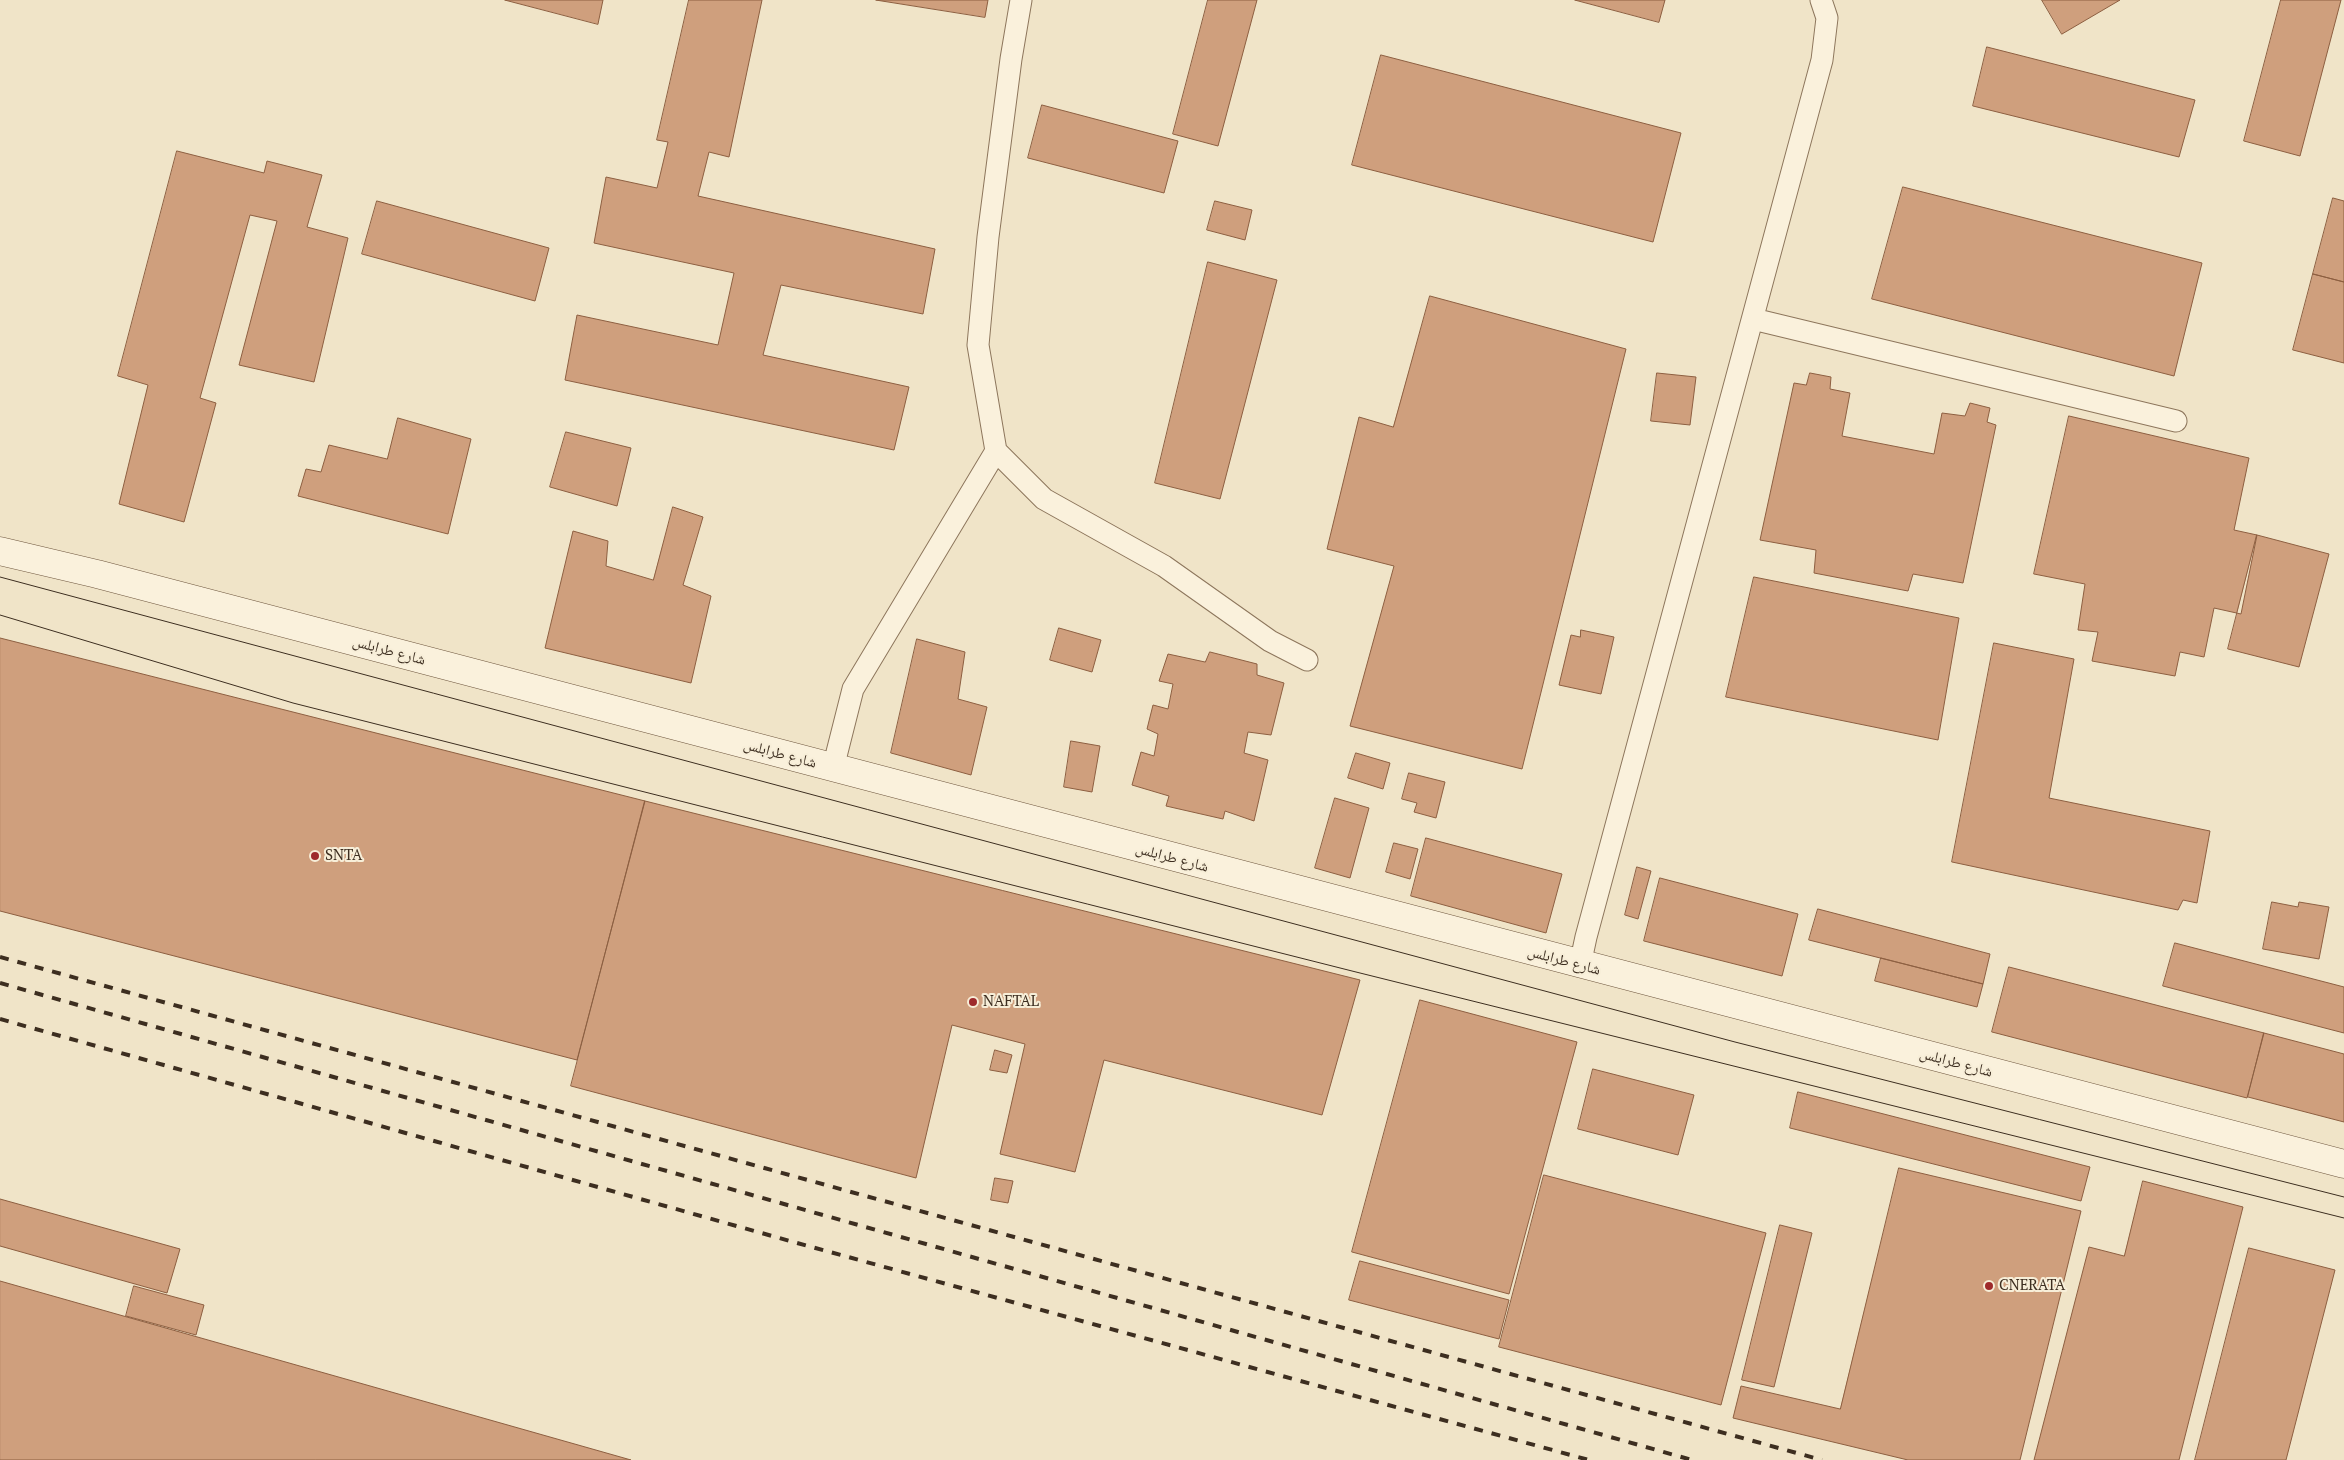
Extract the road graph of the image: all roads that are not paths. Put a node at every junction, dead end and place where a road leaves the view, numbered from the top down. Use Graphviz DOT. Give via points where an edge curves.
graph roads {
  1 [pos="1021,0"];
  2 [pos="1821,0"];
  3 [pos="1753,319"];
  4 [pos="2176,421"];
  5 [pos="996,451"];
  6 [pos="0,551"];
  7 [pos="1307,660"];
  8 [pos="833,768"];
  9 [pos="1580,965"];
  10 [pos="2344,1164"];
  1 -- 5 [label="lane" via="988,237 978,344"];
  2 -- 3 [label="lane" via="1827,18 1822,60"];
  3 -- 4 [label="lane"];
  3 -- 9 [label="lane"];
  5 -- 7 [label="lane" via="1044,499 1164,566 1270,641"];
  5 -- 8 [label="lane" via="853,688"];
  6 -- 8 [label="main road, شارع طرابلس"];
  8 -- 9 [label="main road, شارع طرابلس"];
  9 -- 10 [label="main road, شارع طرابلس"];
}
